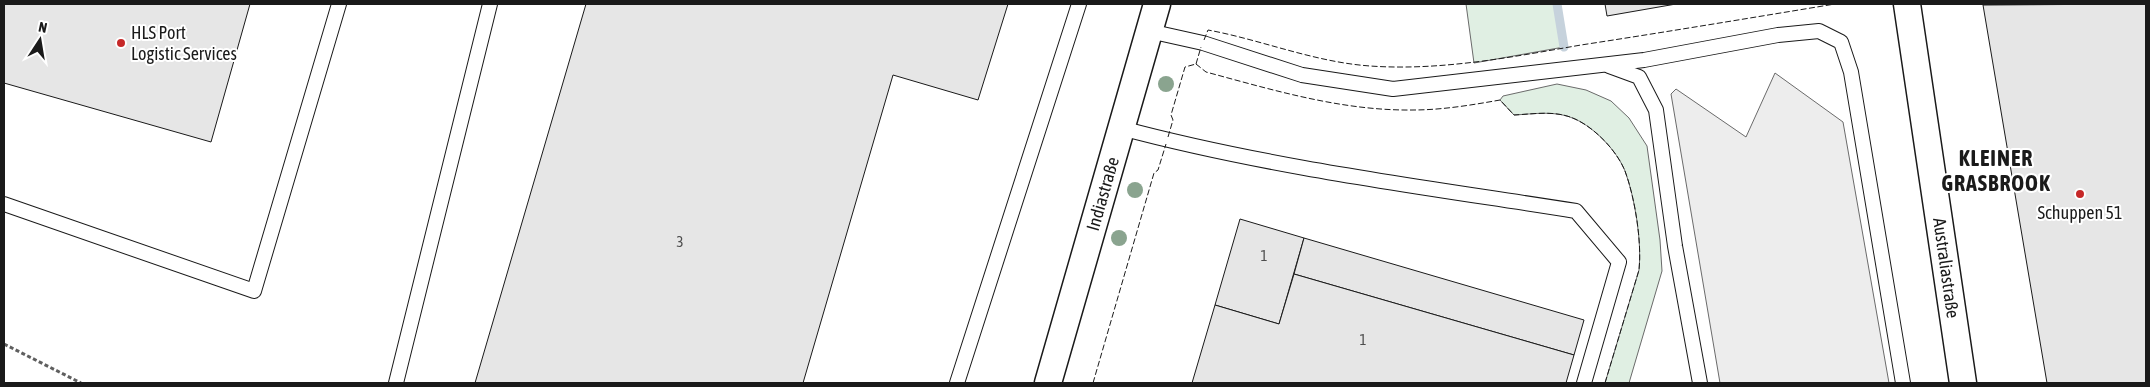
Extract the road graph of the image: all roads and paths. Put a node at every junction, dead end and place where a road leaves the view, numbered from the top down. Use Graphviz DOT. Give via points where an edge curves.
graph roads {
  1 [pos="339,4"];
  2 [pos="490,4"];
  3 [pos="1079,4"];
  4 [pos="1157,4"];
  5 [pos="1906,4"];
  6 [pos="1149,31"];
  7 [pos="1606,65"];
  8 [pos="1121,128"];
  9 [pos="4,204"];
  10 [pos="4,344"];
  11 [pos="81,383"];
  12 [pos="396,383"];
  13 [pos="957,383"];
  14 [pos="1048,383"];
  15 [pos="1584,383"];
  16 [pos="1700,383"];
  17 [pos="1903,383"];
  18 [pos="1963,383"];
  1 -- 9 [label="lane" via="254,290"];
  2 -- 12 [label="lane"];
  3 -- 13 [label="lane"];
  4 -- 6 [label="street, Indiastraße"];
  5 -- 18 [label="street, Australiastraße"];
  6 -- 7 [label="lane" via="1203,43 1302,74 1393,89"];
  6 -- 8 [label="street, Indiastraße"];
  7 -- 16 [label="lane" via="1639,76 1656,110 1675,246"];
  7 -- 17 [label="lane" via="1778,35 1819,31 1841,42 1851,72"];
  8 -- 14 [label="street, Indiastraße"];
  8 -- 15 [label="lane" via="1292,167 1576,211 1619,262"];
  10 -- 11 [label="path"];
}
